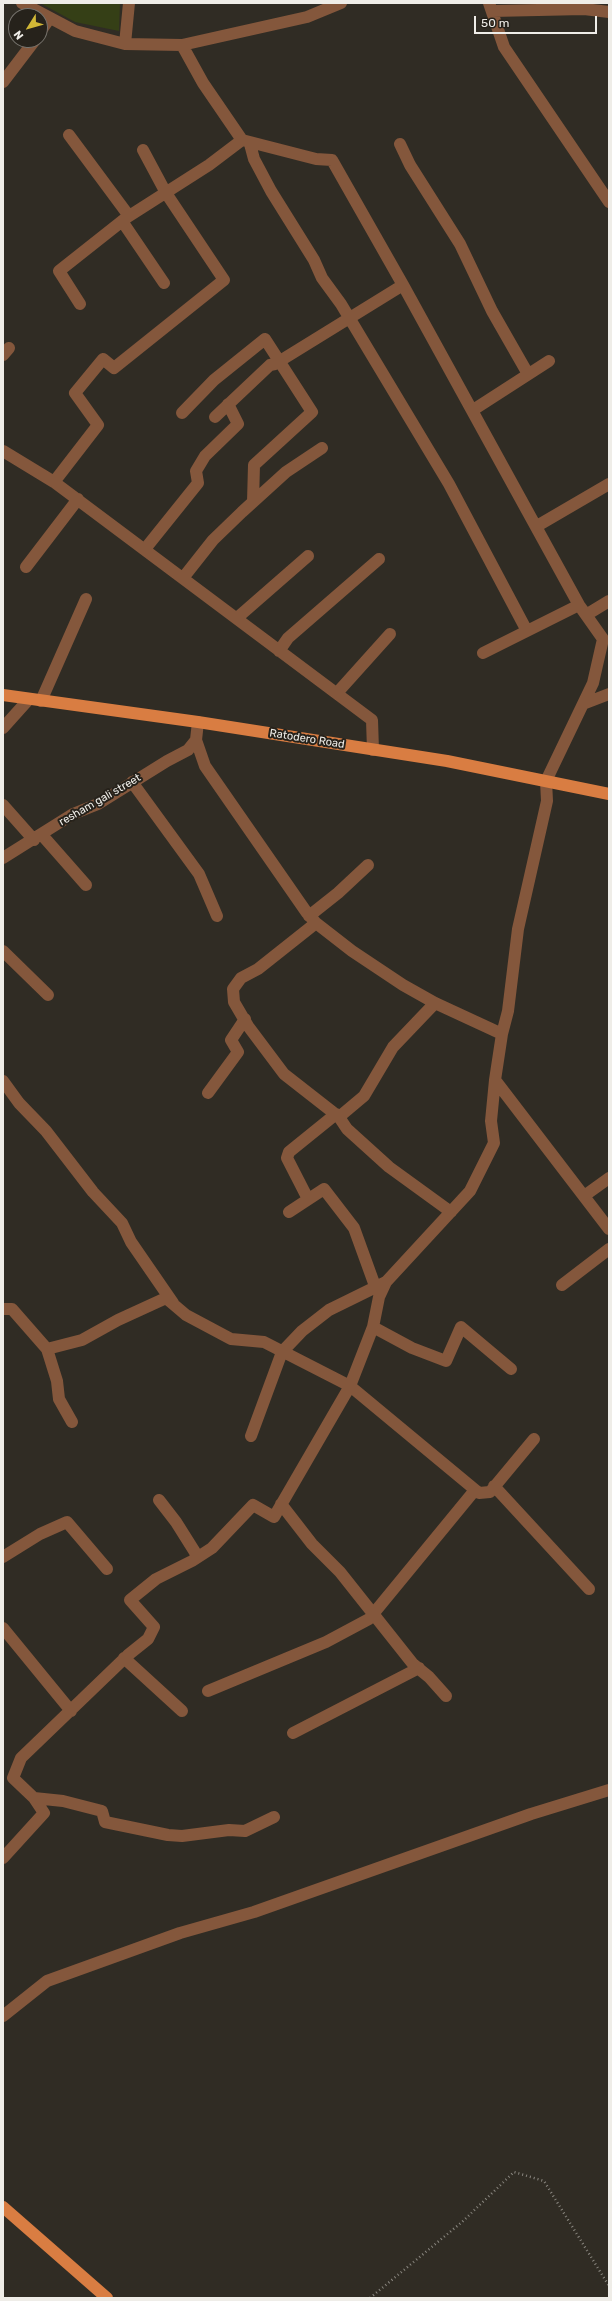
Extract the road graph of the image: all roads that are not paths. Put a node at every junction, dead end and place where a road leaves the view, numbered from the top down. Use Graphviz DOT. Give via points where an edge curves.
graph roads {
  1 [pos="129,3"];
  2 [pos="341,3"];
  3 [pos="490,7"];
  4 [pos="609,12"];
  5 [pos="48,19"];
  6 [pos="125,44"];
  7 [pos="182,45"];
  8 [pos="29,48"];
  9 [pos="3,82"];
  10 [pos="69,135"];
  11 [pos="246,142"];
  12 [pos="400,144"];
  13 [pos="143,150"];
  14 [pos="166,193"];
  15 [pos="609,202"];
  16 [pos="126,218"];
  17 [pos="164,283"];
  18 [pos="403,285"];
  19 [pos="80,304"];
  20 [pos="349,318"];
  21 [pos="549,361"];
  22 [pos="279,362"];
  23 [pos="528,374"];
  24 [pos="228,404"];
  25 [pos="473,410"];
  26 [pos="182,413"];
  27 [pos="215,417"];
  28 [pos="322,448"];
  29 [pos="3,451"];
  30 [pos="54,482"];
  31 [pos="609,484"];
  32 [pos="78,500"];
  33 [pos="254,502"];
  34 [pos="537,526"];
  35 [pos="145,549"];
  36 [pos="308,556"];
  37 [pos="379,559"];
  38 [pos="26,567"];
  39 [pos="183,578"];
  40 [pos="86,599"];
  41 [pos="609,602"];
  42 [pos="579,605"];
  43 [pos="586,616"];
  44 [pos="237,618"];
  45 [pos="527,631"];
  46 [pos="390,634"];
  47 [pos="280,651"];
  48 [pos="483,653"];
  49 [pos="337,693"];
  50 [pos="609,694"];
  51 [pos="3,695"];
  52 [pos="35,700"];
  53 [pos="583,704"];
  54 [pos="198,722"];
  55 [pos="3,728"];
  56 [pos="196,740"];
  57 [pos="373,750"];
  58 [pos="546,781"];
  59 [pos="132,782"];
  60 [pos="609,794"];
  61 [pos="3,805"];
  62 [pos="38,838"];
  63 [pos="3,858"];
  64 [pos="368,864"];
  65 [pos="86,886"];
  66 [pos="217,916"];
  67 [pos="313,919"];
  68 [pos="3,951"];
  69 [pos="48,995"];
  70 [pos="435,1003"];
  71 [pos="245,1019"];
  72 [pos="502,1034"];
  73 [pos="495,1080"];
  74 [pos="3,1081"];
  75 [pos="208,1093"];
  76 [pos="337,1115"];
  77 [pos="609,1178"];
  78 [pos="584,1196"];
  79 [pos="308,1199"];
  80 [pos="288,1212"];
  81 [pos="451,1212"];
  82 [pos="609,1229"];
  83 [pos="609,1249"];
  84 [pos="380,1284"];
  85 [pos="562,1284"];
  86 [pos="174,1305"];
  87 [pos="3,1308"];
  88 [pos="373,1327"];
  89 [pos="47,1349"];
  90 [pos="282,1352"];
  91 [pos="511,1369"];
  92 [pos="350,1386"];
  93 [pos="72,1422"];
  94 [pos="251,1436"];
  95 [pos="534,1439"];
  96 [pos="494,1486"];
  97 [pos="475,1490"];
  98 [pos="159,1500"];
  99 [pos="281,1504"];
  100 [pos="3,1557"];
  101 [pos="198,1557"];
  102 [pos="107,1569"];
  103 [pos="589,1589"];
  104 [pos="374,1613"];
  105 [pos="3,1628"];
  106 [pos="124,1658"];
  107 [pos="419,1668"];
  108 [pos="208,1691"];
  109 [pos="446,1696"];
  110 [pos="71,1711"];
  111 [pos="182,1711"];
  112 [pos="293,1733"];
  113 [pos="609,1790"];
  114 [pos="34,1798"];
  115 [pos="274,1817"];
  116 [pos="3,1858"];
  117 [pos="3,2016"];
  118 [pos="3,2207"];
  119 [pos="107,2298"];
  1 -- 6 [label="street"];
  2 -- 7 [label="street" via="307,17"];
  3 -- 4 [label="street" via="584,8"];
  3 -- 15 [label="street" via="504,48"];
  5 -- 6 [label="street" via="75,31"];
  6 -- 7 [label="street"];
  7 -- 11 [label="street" via="203,83"];
  8 -- 9 [label="street"];
  10 -- 16 [label="street"];
  11 -- 14 [label="street"];
  11 -- 18 [label="street" via="316,159 332,160"];
  11 -- 20 [label="street" via="271,192"];
  12 -- 23 [label="street" via="410,165 460,244 492,311"];
  13 -- 14 [label="street"];
  14 -- 16 [label="street"];
  14 -- 30 [label="street" via="224,280 114,368 103,359 75,393 98,425"];
  16 -- 17 [label="street"];
  16 -- 19 [label="street" via="59,271"];
  18 -- 20 [label="street"];
  18 -- 25 [label="street"];
  20 -- 22 [label="street"];
  20 -- 45 [label="street" via="449,484"];
  21 -- 23 [label="street"];
  22 -- 24 [label="street" via="270,365"];
  22 -- 26 [label="street" via="265,339 214,380"];
  22 -- 33 [label="street" via="312,412 254,465"];
  23 -- 25 [label="street"];
  24 -- 27 [label="street"];
  24 -- 35 [label="street" via="238,424 204,456 196,471 198,483"];
  25 -- 34 [label="street"];
  28 -- 33 [label="street" via="286,472"];
  29 -- 30 [label="street"];
  30 -- 32 [label="street"];
  31 -- 34 [label="street"];
  32 -- 35 [label="street"];
  32 -- 38 [label="street"];
  33 -- 39 [label="street" via="213,540"];
  34 -- 42 [label="street"];
  35 -- 39 [label="street"];
  36 -- 44 [label="street"];
  37 -- 47 [label="street" via="288,638"];
  39 -- 44 [label="street"];
  40 -- 52 [label="street"];
  41 -- 43 [label="street"];
  42 -- 43 [label="street"];
  42 -- 45 [label="street"];
  43 -- 53 [label="street" via="603,639 593,683"];
  44 -- 47 [label="street"];
  45 -- 48 [label="street"];
  46 -- 49 [label="street"];
  47 -- 49 [label="street"];
  49 -- 57 [label="street" via="372,720"];
  50 -- 53 [label="street"];
  51 -- 52 [label="main road, Ratodero Road"];
  52 -- 54 [label="main road, Ratodero Road"];
  52 -- 55 [label="street"];
  53 -- 58 [label="street"];
  54 -- 56 [label="street"];
  54 -- 57 [label="main road, Ratodero Road"];
  56 -- 59 [label="street, resham gali street" via="188,750"];
  56 -- 67 [label="street" via="205,766"];
  57 -- 58 [label="main road, Ratodero Road" via="447,761"];
  58 -- 60 [label="main road, Ratodero Road"];
  58 -- 72 [label="street" via="547,801 518,929 508,1011"];
  59 -- 62 [label="street, resham gali street" via="98,804 73,814"];
  59 -- 66 [label="street" via="199,874"];
  61 -- 62 [label="street"];
  62 -- 63 [label="street, resham gali street"];
  62 -- 65 [label="street"];
  64 -- 67 [label="street"];
  67 -- 70 [label="street" via="352,951"];
  67 -- 71 [label="street" via="279,954 241,978 234,988 234,1002"];
  68 -- 69 [label="street"];
  70 -- 72 [label="street"];
  70 -- 76 [label="street" via="393,1047 364,1096"];
  71 -- 75 [label="street" via="231,1040 238,1052"];
  71 -- 76 [label="street" via="284,1074"];
  72 -- 73 [label="street"];
  73 -- 78 [label="street"];
  73 -- 81 [label="street" via="491,1121 494,1143 470,1192"];
  74 -- 86 [label="street" via="93,1192 122,1223 131,1242"];
  76 -- 79 [label="street" via="289,1152 287,1158"];
  76 -- 81 [label="street" via="347,1129 389,1167"];
  77 -- 78 [label="street"];
  78 -- 82 [label="street"];
  79 -- 80 [label="street"];
  79 -- 84 [label="street" via="324,1189 328,1193 354,1228"];
  81 -- 84 [label="street"];
  83 -- 85 [label="street"];
  84 -- 88 [label="street"];
  84 -- 90 [label="street" via="329,1310 302,1331"];
  86 -- 89 [label="street" via="166,1298 82,1340"];
  86 -- 90 [label="street" via="206,1327 231,1339 264,1342"];
  87 -- 89 [label="street" via="12,1309"];
  88 -- 91 [label="street" via="412,1348 446,1361 461,1327"];
  88 -- 92 [label="street"];
  89 -- 93 [label="street" via="57,1381 59,1399"];
  90 -- 92 [label="street"];
  90 -- 94 [label="street"];
  92 -- 97 [label="street"];
  92 -- 99 [label="street"];
  95 -- 96 [label="street"];
  96 -- 97 [label="street" via="490,1492 479,1493"];
  96 -- 103 [label="street"];
  97 -- 104 [label="street"];
  98 -- 101 [label="street"];
  99 -- 101 [label="street" via="274,1517 252,1505 212,1548"];
  99 -- 104 [label="street" via="312,1544 340,1572"];
  100 -- 102 [label="street" via="40,1534 67,1522"];
  101 -- 106 [label="street" via="156,1579 130,1600 154,1627 148,1639"];
  104 -- 107 [label="street" via="413,1664"];
  104 -- 108 [label="street" via="369,1619 326,1642"];
  105 -- 110 [label="street"];
  106 -- 110 [label="street"];
  106 -- 111 [label="street"];
  107 -- 109 [label="street"];
  107 -- 112 [label="street"];
  110 -- 114 [label="street" via="21,1758 13,1778"];
  113 -- 117 [label="street" via="531,1814 254,1912 180,1933 54,1978"];
  114 -- 115 [label="street" via="63,1801 102,1811 105,1822 168,1835 245,1831"];
  114 -- 116 [label="street" via="44,1813"];
  118 -- 119 [label="main road"];
}
